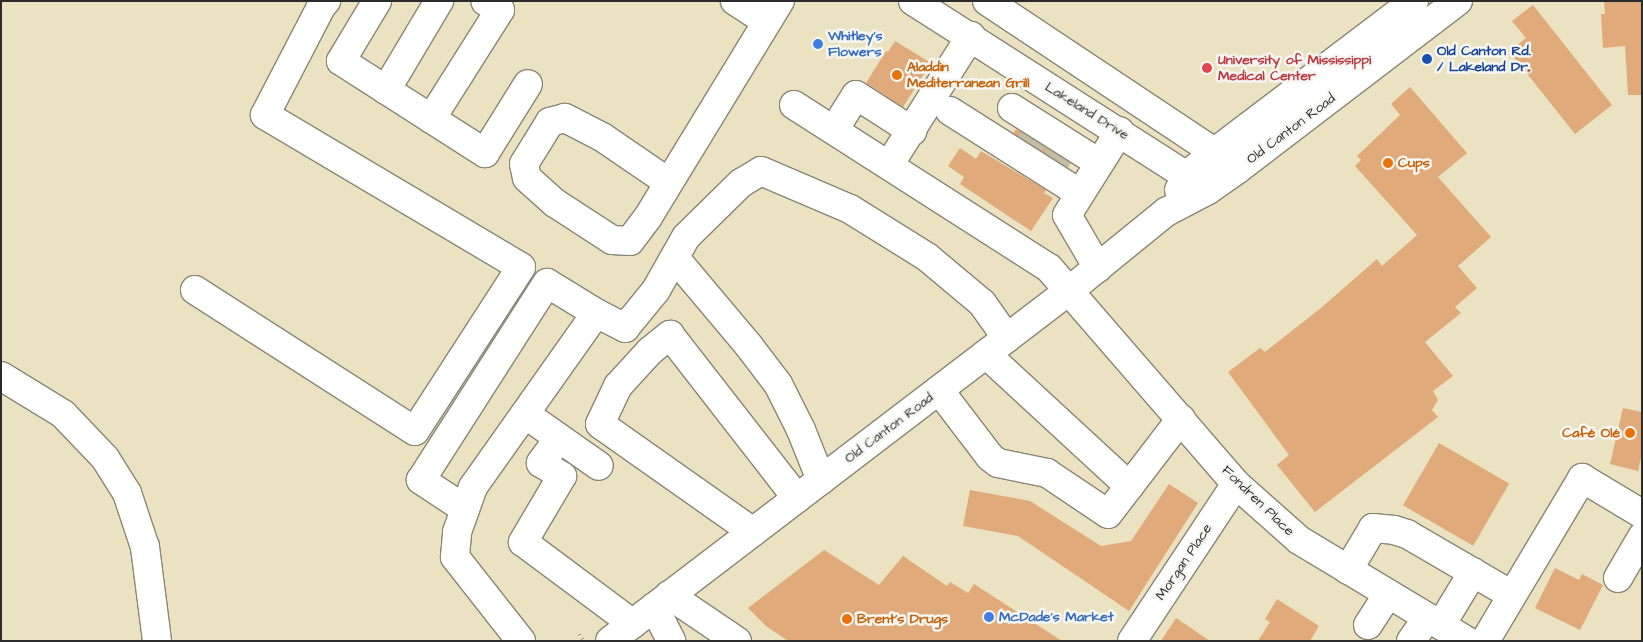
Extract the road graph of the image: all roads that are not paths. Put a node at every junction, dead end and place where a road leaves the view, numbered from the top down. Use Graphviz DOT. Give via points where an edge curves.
graph roads {
  1 [pos="326,1"];
  2 [pos="377,1"];
  3 [pos="439,1"];
  4 [pos="735,1"];
  5 [pos="913,1"];
  6 [pos="987,1"];
  7 [pos="1414,1"];
  8 [pos="1458,1"];
  9 [pos="493,6"];
  10 [pos="773,11"];
  11 [pos="970,36"];
  12 [pos="1033,76"];
  13 [pos="528,84"];
  14 [pos="386,90"];
  15 [pos="794,105"];
  16 [pos="1012,108"];
  17 [pos="950,111"];
  18 [pos="431,119"];
  19 [pos="834,130"];
  20 [pos="912,131"];
  21 [pos="1120,132"];
  22 [pos="992,138"];
  23 [pos="1032,141"];
  24 [pos="1215,152"];
  25 [pos="1057,158"];
  26 [pos="1099,163"];
  27 [pos="889,165"];
  28 [pos="1238,169"];
  29 [pos="668,182"];
  30 [pos="1198,183"];
  31 [pos="1079,193"];
  32 [pos="675,258"];
  33 [pos="1098,268"];
  34 [pos="195,290"];
  35 [pos="1070,290"];
  36 [pos="596,313"];
  37 [pos="625,328"];
  38 [pos="1007,338"];
  39 [pos="650,351"];
  40 [pos="986,354"];
  41 [pos="1,376"];
  42 [pos="939,390"];
  43 [pos="525,414"];
  44 [pos="1181,419"];
  45 [pos="559,438"];
  46 [pos="599,466"];
  47 [pos="821,480"];
  48 [pos="1236,484"];
  49 [pos="1129,486"];
  50 [pos="797,498"];
  51 [pos="465,509"];
  52 [pos="1642,514"];
  53 [pos="753,532"];
  54 [pos="1642,537"];
  55 [pos="1348,570"];
  56 [pos="1473,572"];
  57 [pos="1618,578"];
  58 [pos="1388,594"];
  59 [pos="1512,595"];
  60 [pos="662,601"];
  61 [pos="633,624"];
  62 [pos="1448,632"];
  63 [pos="1369,635"];
  64 [pos="157,641"];
  65 [pos="521,641"];
  66 [pos="610,641"];
  67 [pos="671,641"];
  68 [pos="737,641"];
  69 [pos="1132,641"];
  70 [pos="1411,641"];
  71 [pos="1485,641"];
  1 -- 34 [label="street" via="265,115 521,267 415,431"];
  2 -- 14 [label="street" via="341,61"];
  3 -- 14 [label="street"];
  4 -- 10 [label="street"];
  5 -- 11 [label="street, Lakeland Drive"];
  6 -- 24 [label="street"];
  7 -- 24 [label="street, Old Canton Road"];
  8 -- 28 [label="street, Old Canton Road"];
  9 -- 18 [label="street"];
  10 -- 29 [label="street"];
  11 -- 12 [label="street, Lakeland Drive"];
  11 -- 20 [label="street"];
  12 -- 16 [label="street"];
  12 -- 21 [label="street, Lakeland Drive"];
  13 -- 18 [label="street" via="485,153"];
  14 -- 18 [label="street"];
  15 -- 19 [label="street, Fondren Place"];
  16 -- 22 [label="street"];
  16 -- 23 [label="street"];
  17 -- 22 [label="street"];
  19 -- 20 [label="street" via="856,95"];
  19 -- 27 [label="street, Fondren Place"];
  20 -- 27 [label="street"];
  21 -- 26 [label="street"];
  21 -- 30 [label="street, Lakeland Drive"];
  22 -- 23 [label="street"];
  23 -- 25 [label="street"];
  23 -- 25 [label="street"];
  24 -- 28 [label="street"];
  24 -- 30 [label="street, Old Canton Road"];
  25 -- 26 [label="street"];
  25 -- 31 [label="street"];
  26 -- 31 [label="street"];
  27 -- 35 [label="street, Fondren Place" via="1049,268"];
  28 -- 30 [label="street, Old Canton Road"];
  29 -- 29 [label="street" via="630,240 612,240 555,203 527,178 524,164 550,122 565,118 602,137"];
  30 -- 33 [label="street, Old Canton Road"];
  31 -- 33 [label="street" via="1067,215"];
  32 -- 37 [label="street" via="656,290"];
  32 -- 38 [label="street" via="686,237 741,183 761,171 850,210 927,257 982,303"];
  32 -- 47 [label="street" via="778,384"];
  33 -- 35 [label="street, Old Canton Road"];
  35 -- 38 [label="street, Old Canton Road"];
  35 -- 44 [label="street, Fondren Place"];
  36 -- 37 [label="street"];
  36 -- 43 [label="street"];
  36 -- 51 [label="street" via="547,283 421,480"];
  37 -- 39 [label="street"];
  38 -- 40 [label="street, Old Canton Road"];
  39 -- 50 [label="street" via="670,335"];
  39 -- 53 [label="street" via="618,386 600,424"];
  40 -- 42 [label="street, Old Canton Road"];
  40 -- 49 [label="street"];
  41 -- 64 [label="street" via="62,414 105,458 127,493 145,547"];
  42 -- 47 [label="street, Old Canton Road"];
  42 -- 49 [label="street" via="998,463 1047,473 1108,514"];
  43 -- 45 [label="street"];
  43 -- 51 [label="street" via="473,487"];
  44 -- 48 [label="street, Fondren Place"];
  44 -- 49 [label="street"];
  45 -- 46 [label="street"];
  45 -- 61 [label="street" via="541,463 562,476 523,542"];
  47 -- 50 [label="street, Old Canton Road"];
  48 -- 55 [label="street, Fondren Place" via="1299,540"];
  48 -- 69 [label="street, Morgan Place"];
  50 -- 53 [label="street, Old Canton Road"];
  51 -- 65 [label="street" via="457,532 455,556"];
  52 -- 59 [label="street" via="1582,478"];
  53 -- 60 [label="street, Old Canton Road"];
  54 -- 57 [label="street"];
  55 -- 56 [label="street" via="1373,528 1408,534"];
  55 -- 58 [label="street, Fondren Place"];
  56 -- 59 [label="street"];
  56 -- 62 [label="street"];
  58 -- 62 [label="street, Fondren Place"];
  58 -- 63 [label="street"];
  59 -- 71 [label="street"];
  60 -- 61 [label="street, Old Canton Road"];
  60 -- 67 [label="street"];
  60 -- 68 [label="street"];
  61 -- 66 [label="street, Old Canton Road"];
  62 -- 70 [label="street"];
}
